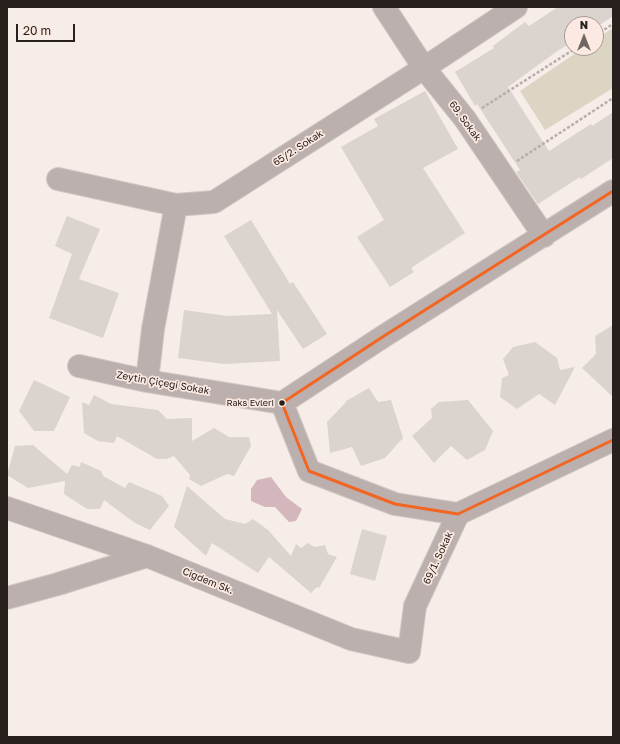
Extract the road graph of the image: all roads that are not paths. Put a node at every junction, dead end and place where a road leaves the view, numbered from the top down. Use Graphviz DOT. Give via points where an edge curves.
graph roads {
  1 [pos="384,7"];
  2 [pos="516,7"];
  3 [pos="424,68"];
  4 [pos="58,179"];
  5 [pos="613,191"];
  6 [pos="176,205"];
  7 [pos="544,236"];
  8 [pos="79,366"];
  9 [pos="147,381"];
  10 [pos="282,403"];
  11 [pos="613,440"];
  12 [pos="7,508"];
  13 [pos="458,514"];
  14 [pos="147,556"];
  15 [pos="7,598"];
  16 [pos="409,652"];
  1 -- 3 [label="street, 69. Sokak"];
  2 -- 3 [label="street, 65/2. Sokak"];
  3 -- 6 [label="street, 65/2. Sokak" via="214,202"];
  3 -- 7 [label="street, 69. Sokak" via="465,119"];
  4 -- 6 [label="street, 65/2. Sokak"];
  5 -- 7 [label="street"];
  6 -- 9 [label="street" via="153,329"];
  7 -- 10 [label="street"];
  8 -- 9 [label="street, Zeytin Çiçeği Sokak"];
  9 -- 10 [label="street, Zeytin Çiçeği Sokak"];
  10 -- 13 [label="street" via="309,471 394,504"];
  11 -- 13 [label="street"];
  12 -- 14 [label="street, Cigdem Sk."];
  13 -- 16 [label="street, 69/1. Sokak" via="415,606"];
  14 -- 15 [label="street"];
  14 -- 16 [label="street, Cigdem Sk." via="351,639"];
}
